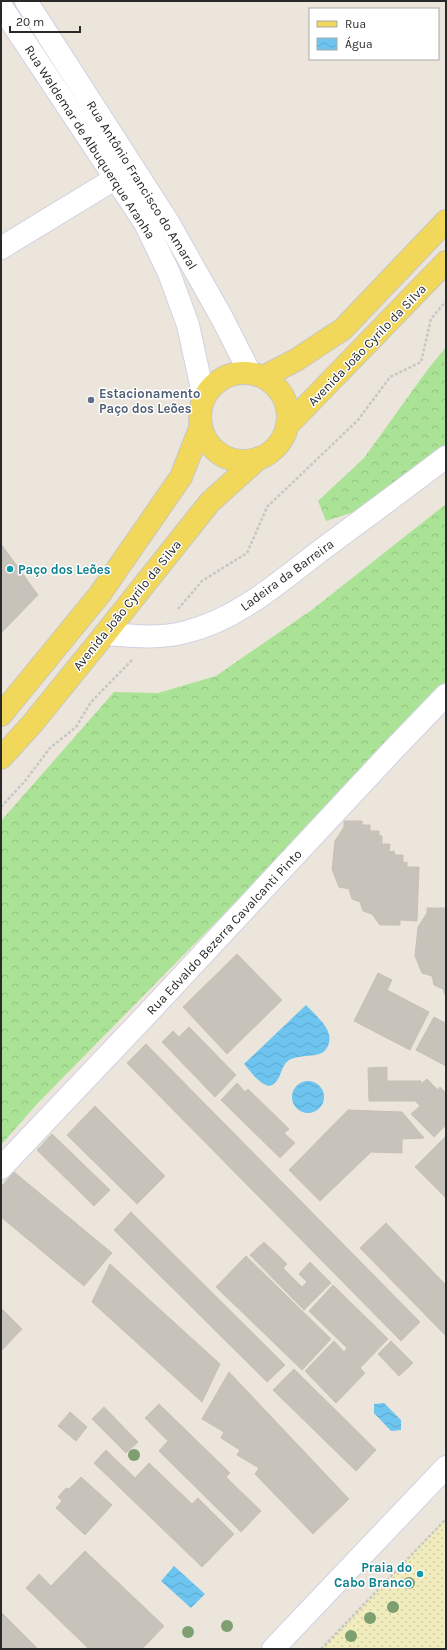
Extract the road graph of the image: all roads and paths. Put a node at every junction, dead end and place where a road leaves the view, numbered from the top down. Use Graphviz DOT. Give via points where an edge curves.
graph roads {
  1 [pos="26,1"];
  2 [pos="1,6"];
  3 [pos="116,178"];
  4 [pos="446,221"];
  5 [pos="1,248"];
  6 [pos="446,262"];
  7 [pos="446,302"];
  8 [pos="256,375"];
  9 [pos="204,398"];
  10 [pos="201,426"];
  11 [pos="287,426"];
  12 [pos="446,457"];
  13 [pos="259,458"];
  14 [pos="105,634"];
  15 [pos="154,637"];
  16 [pos="446,695"];
  17 [pos="1,715"];
  18 [pos="1,758"];
  19 [pos="1,807"];
  20 [pos="1,1168"];
  21 [pos="446,1467"];
  22 [pos="446,1519"];
  23 [pos="273,1649"];
  24 [pos="321,1649"];
  1 -- 8 [label="street, Rua Antônio Francisco do Amaral" via="168,222"];
  2 -- 3 [label="street, Rua Waldemar de Albuquerque Aranha"];
  3 -- 5 [label="street"];
  3 -- 9 [label="street, Rua Waldemar de Albuquerque Aranha" via="146,223 169,273 188,325"];
  4 -- 8 [label="main road" via="343,329 296,360"];
  6 -- 11 [label="main road, Avenida João Cyrilo da Silva"];
  7 -- 15 [label="path" via="431,318 421,362 390,377 358,420 268,507 247,553 202,581"];
  8 -- 9 [label="main road" via="235,373 222,378 212,386"];
  8 -- 11 [label="main road" via="275,385 284,397 288,411"];
  9 -- 10 [label="main road" via="200,412"];
  10 -- 13 [label="main road" via="206,440 216,451 229,458 244,461"];
  10 -- 17 [label="main road" via="181,477 100,594"];
  11 -- 13 [label="main road" via="277,446"];
  12 -- 15 [label="street, Ladeira da Barreira" via="248,605 210,625 185,633"];
  13 -- 14 [label="main road, Avenida João Cyrilo da Silva" via="210,502"];
  14 -- 15 [label="street, Ladeira da Barreira"];
  14 -- 18 [label="main road, Avenida João Cyrilo da Silva"];
  15 -- 19 [label="path" via="91,702 76,727 50,748"];
  16 -- 20 [label="street, Rua Edvaldo Bezerra Cavalcanti Pinto"];
  21 -- 23 [label="street"];
  22 -- 24 [label="path"];
}
